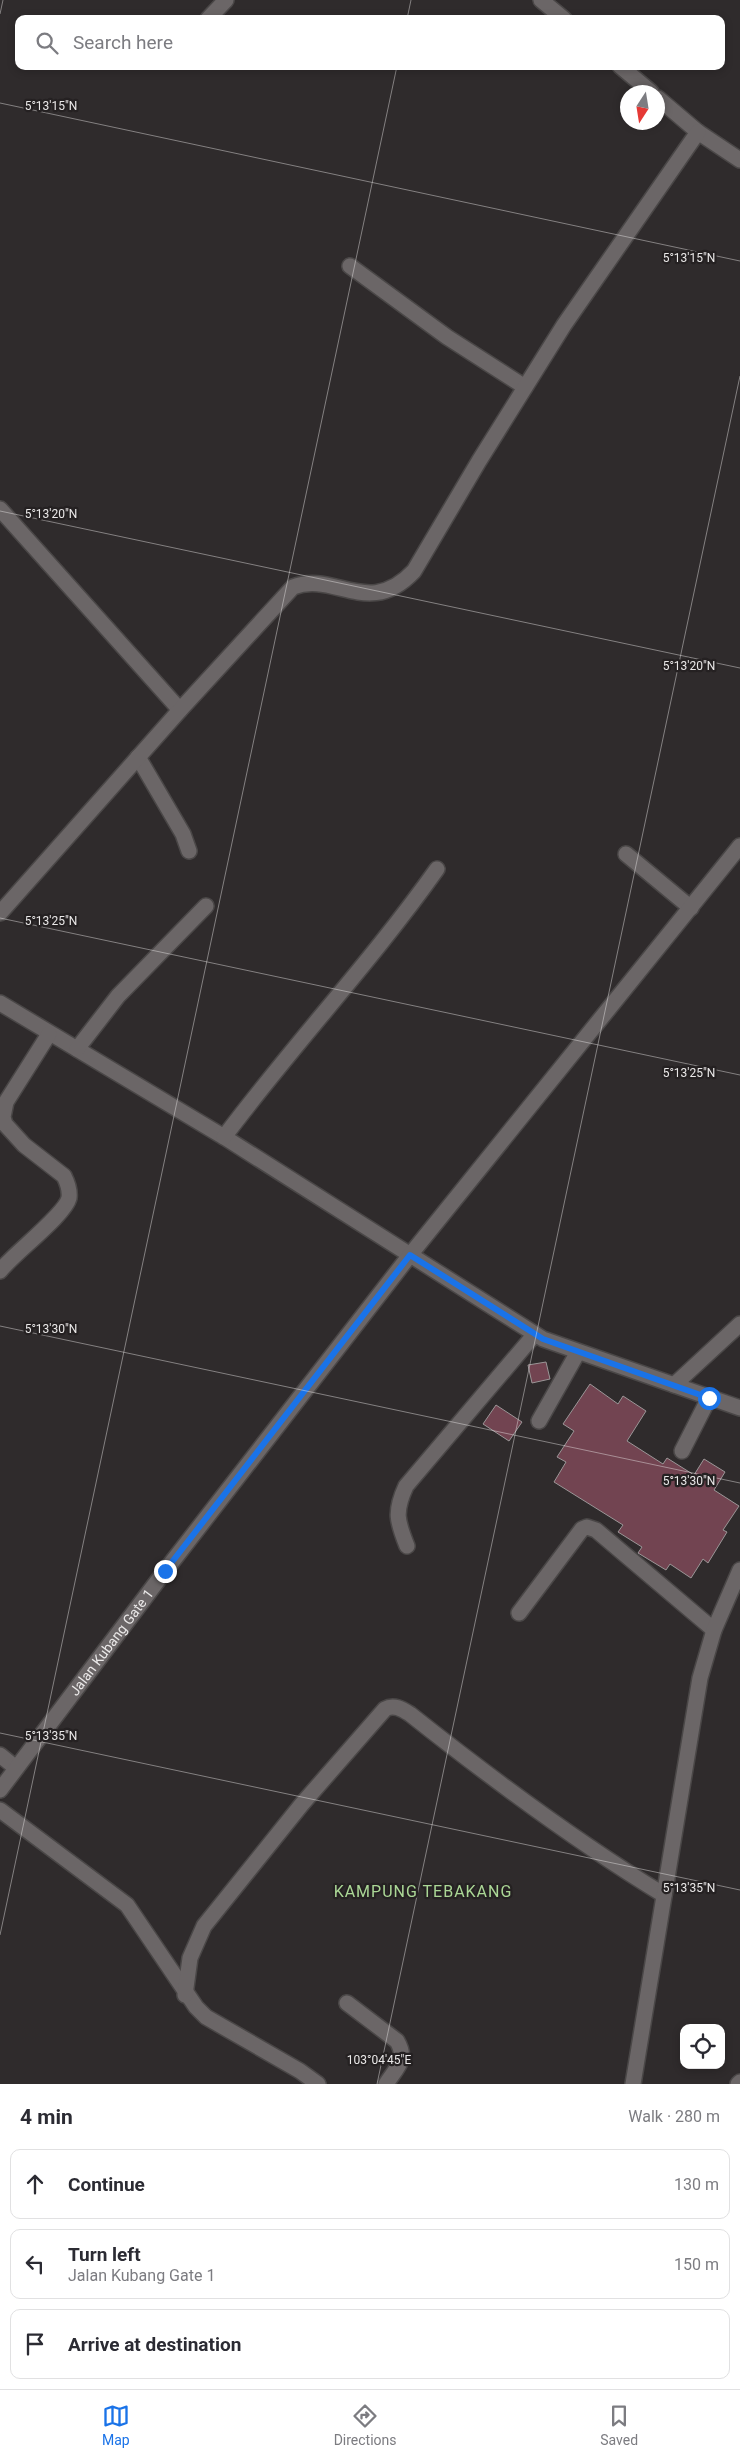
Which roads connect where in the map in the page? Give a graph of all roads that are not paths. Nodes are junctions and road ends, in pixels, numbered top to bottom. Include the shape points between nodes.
1 (226, 0) edge
2 (541, 0) edge
3 (212, 15) edge
4 (559, 15) edge
5 (625, 70) edge
6 (643, 85) edge
7 (665, 104) edge
8 (698, 132) junction
9 (740, 160) edge
10 (350, 266) dead end
11 (525, 387) junction
12 (0, 509) edge
13 (180, 710) junction
14 (138, 757) junction
15 (740, 846) edge
16 (189, 851) dead end
17 (626, 854) dead end
18 (437, 869) dead end
19 (206, 906) dead end
20 (691, 908) junction
21 (0, 912) edge
22 (0, 1004) edge
23 (49, 1034) junction
24 (77, 1050) junction
25 (224, 1136) junction
26 (410, 1255) junction
27 (0, 1271) edge
28 (740, 1324) edge
29 (534, 1334) junction
30 (578, 1352) junction
31 (674, 1385) junction
32 (709, 1398) junction
33 (740, 1408) edge
34 (539, 1421) dead end
35 (682, 1452) dead end
36 (407, 1546) dead end
37 (740, 1570) edge
38 (519, 1613) dead end
39 (714, 1630) junction
40 (0, 1755) edge
41 (16, 1768) junction
42 (0, 1790) edge
43 (0, 1810) edge
44 (664, 1895) junction
45 (185, 1995) junction
46 (347, 2003) dead end
47 (318, 2084) edge
48 (386, 2084) edge
49 (633, 2084) edge

1 - 3 street
2 - 4 street
5 - 6 street
7 - 8 street
8 - 9 street
8 - 11 street via 564,325
10 - 11 street via 447,337
11 - 13 street via 414,571 402,584 372,592 312,584 294,587
12 - 13 street
13 - 14 street
14 - 16 street
14 - 21 street
15 - 20 street, Jalan Kubang Gate 1
17 - 20 street
18 - 25 street via 394,929
19 - 24 street via 118,996
20 - 26 street, Jalan Kubang Gate 1
22 - 23 street
23 - 24 street
23 - 27 street via 6,1102 3,1117 5,1124 24,1145 64,1176 68,1198 58,1214
24 - 25 street
25 - 26 street
26 - 29 street
26 - 41 street, Jalan Kubang Gate 1
28 - 31 street
29 - 30 street
29 - 36 street via 406,1486 397,1514
30 - 31 street
30 - 34 street
31 - 32 street
32 - 33 street
32 - 35 street
37 - 39 street
38 - 39 street via 582,1529 587,1527 596,1530
39 - 44 street via 700,1678
40 - 41 street
41 - 42 street, Jalan Kubang Gate 1
43 - 45 street via 127,1905
44 - 45 street via 532,1807 410,1714 390,1706 302,1804 204,1926 190,1958
44 - 49 street
45 - 47 street via 206,2017
46 - 48 street via 397,2041 402,2050 402,2059

